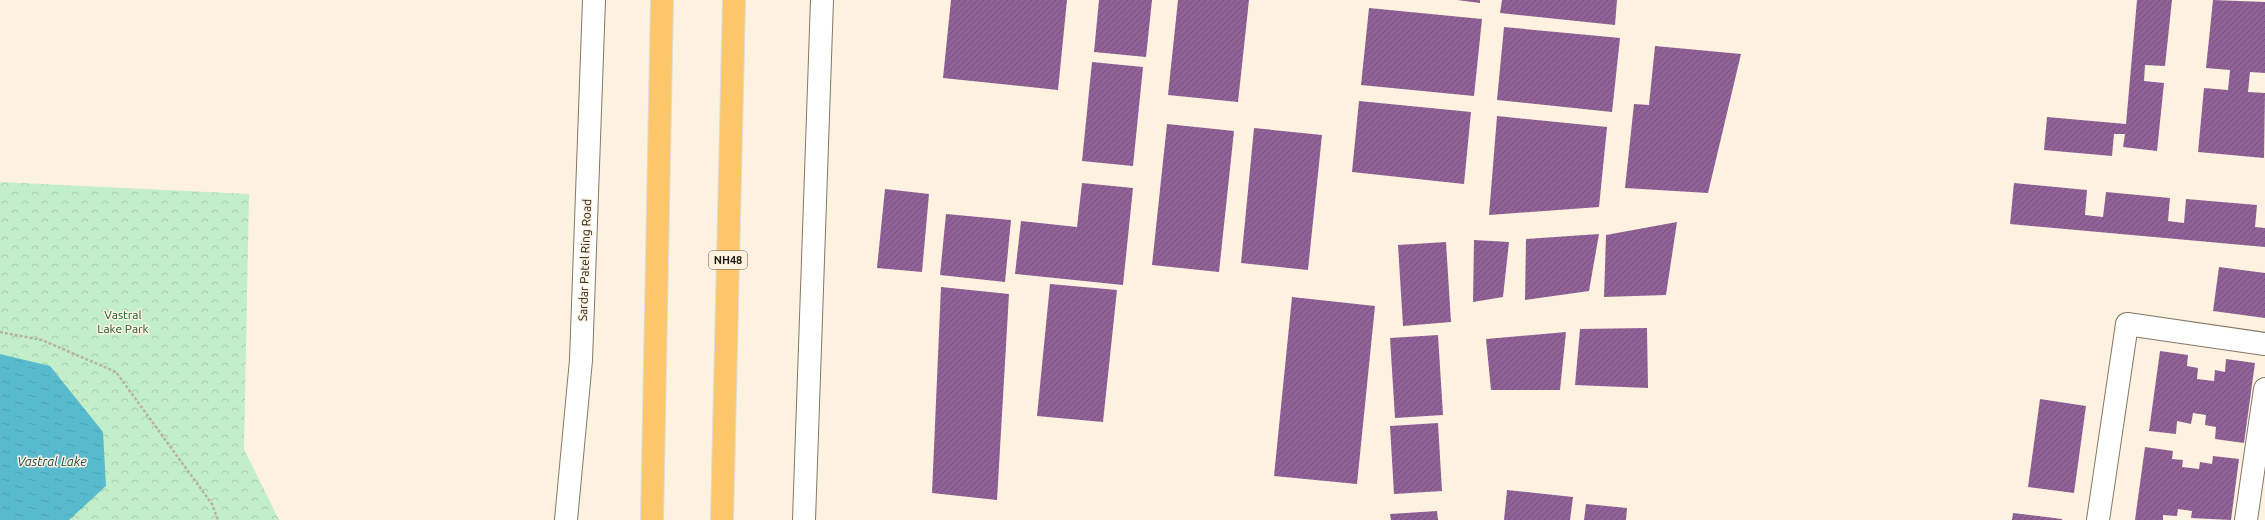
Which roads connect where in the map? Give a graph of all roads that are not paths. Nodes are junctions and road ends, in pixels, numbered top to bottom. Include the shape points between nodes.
1 (594, 0) edge
2 (662, 0) edge
3 (734, 0) edge
4 (822, 0) edge
5 (2265, 344) edge
6 (2265, 389) edge
7 (566, 520) edge
8 (652, 520) edge
9 (722, 520) edge
10 (804, 520) edge
11 (2098, 520) edge
12 (2246, 520) edge

1 - 7 street, Sardar Patel Ring Road via 581,360
2 - 8 highway
3 - 9 highway, NH48
4 - 10 street
5 - 11 street via 2127,324
6 - 12 street

